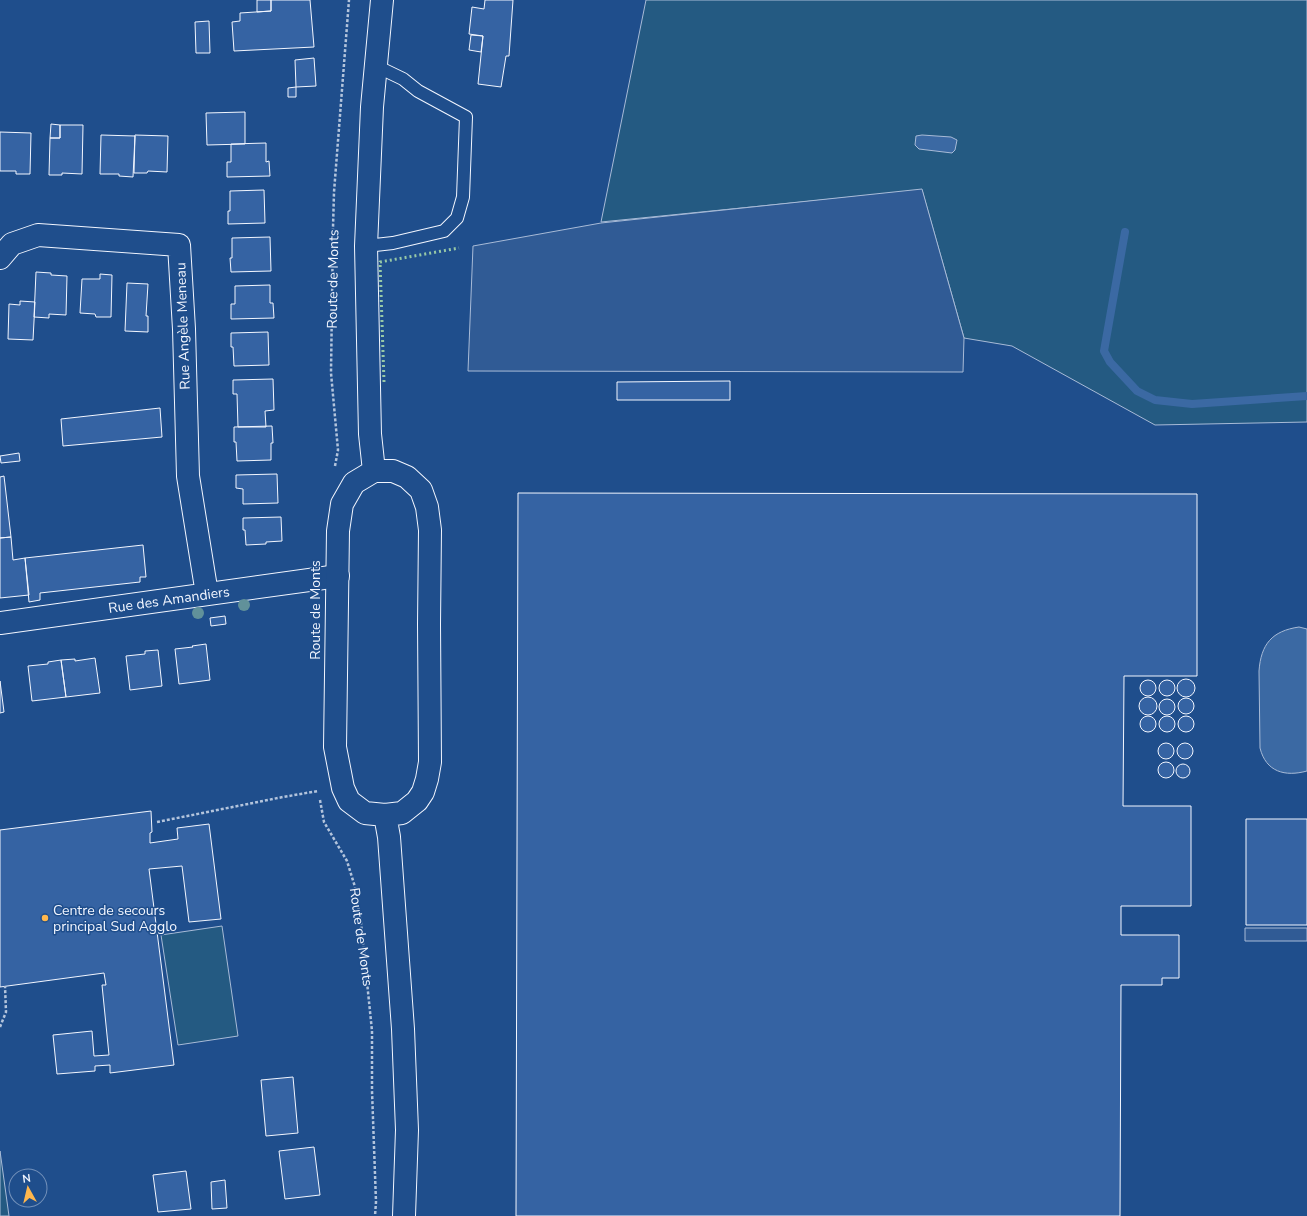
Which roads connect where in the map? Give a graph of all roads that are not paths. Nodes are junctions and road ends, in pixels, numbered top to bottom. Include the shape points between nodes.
1 (382, 0) edge
2 (376, 66) junction
3 (366, 246) junction
4 (0, 258) edge
5 (374, 471) junction
6 (338, 576) junction
7 (207, 594) junction
8 (0, 623) edge
9 (385, 815) junction
10 (404, 1216) edge

1 - 2 main road
2 - 3 main road
2 - 3 lane via 403,79 418,91 466,117 464,197 457,218 444,231
3 - 5 main road via 370,434
4 - 7 main road, Rue Angèle Meneau via 12,244 38,235 179,245 188,476
5 - 6 main road, Route de Monts via 354,483 342,504 338,531
5 - 9 main road, Route de Monts via 393,471 407,477 422,490 430,530 430,762 423,792 417,801 402,813
6 - 7 main road, Rue des Amandiers
6 - 9 main road, Route de Monts via 335,747 343,788 349,801 365,813
7 - 8 main road, Rue des Amandiers
9 - 10 main road via 389,837 403,1029 407,1130

